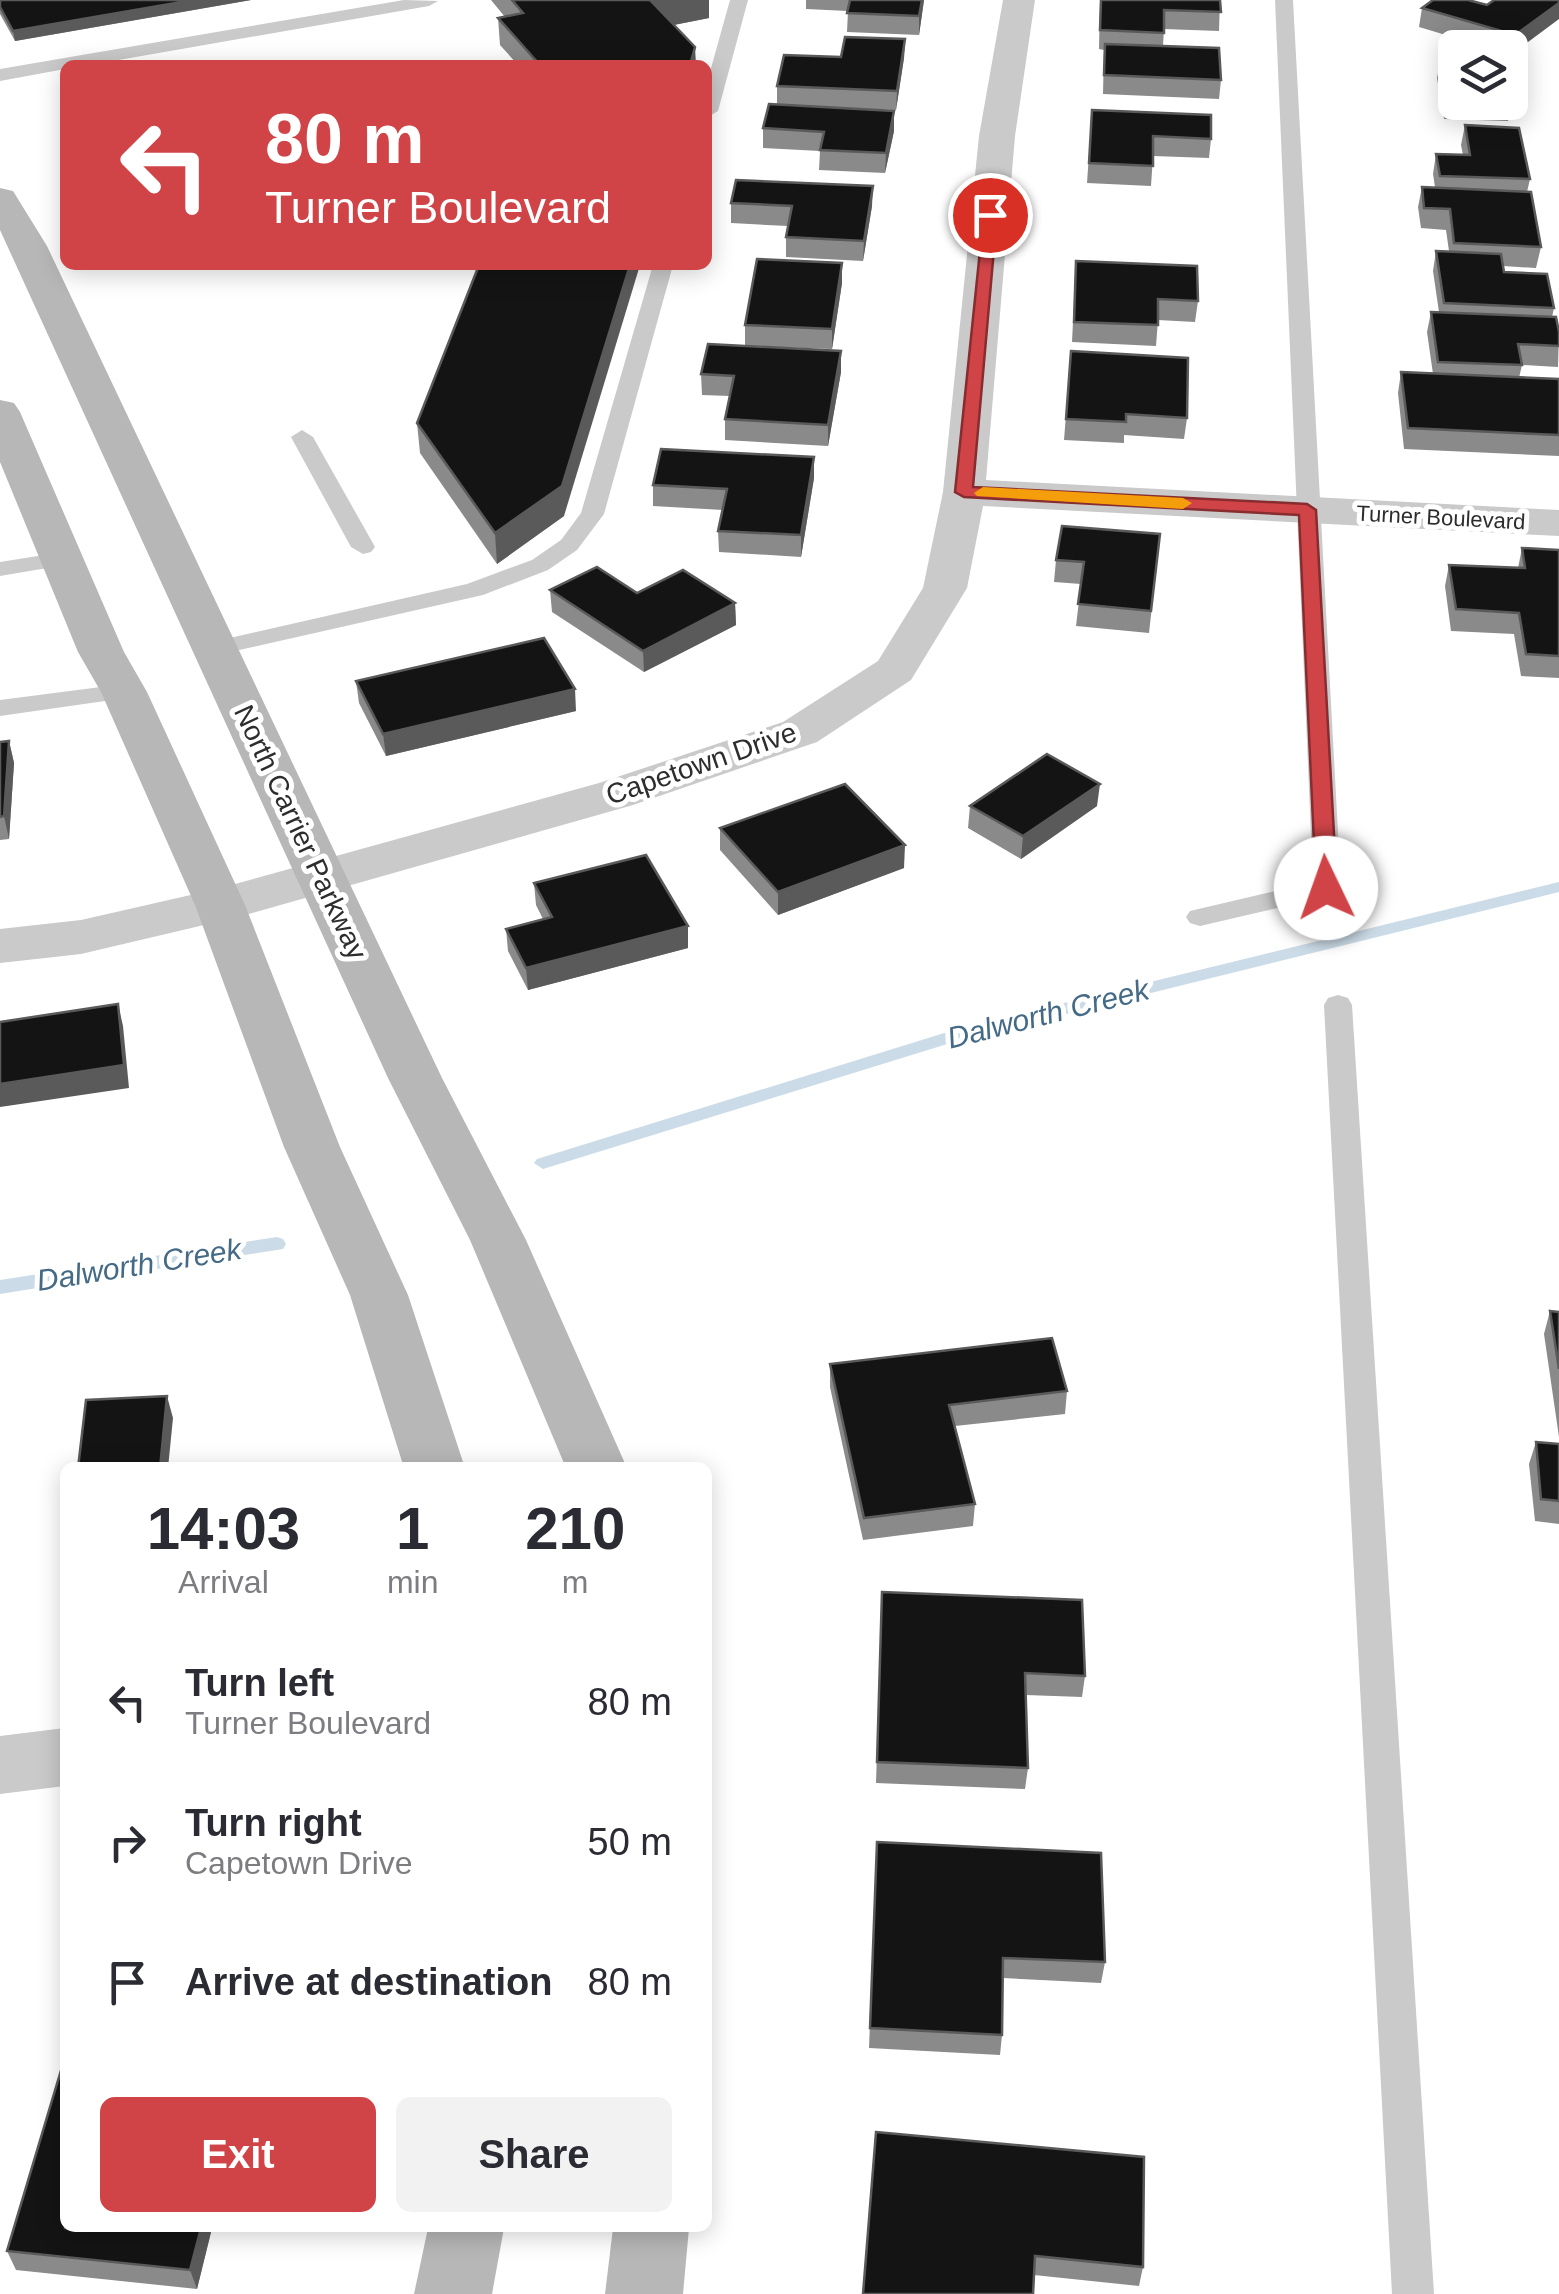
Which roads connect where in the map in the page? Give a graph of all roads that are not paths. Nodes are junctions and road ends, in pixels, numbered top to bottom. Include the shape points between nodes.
1 (739, 0) edge
2 (1019, 0) edge
3 (1284, 0) edge
4 (429, 1) edge
5 (87, 60) edge
6 (60, 65) edge
7 (0, 75) edge
8 (712, 97) edge
9 (0, 199) edge
10 (14, 247) edge
11 (662, 270) edge
12 (0, 412) edge
13 (302, 437) dead end
14 (964, 492) junction
15 (1307, 510) junction
16 (1559, 523) edge
17 (364, 546) dead end
18 (63, 560) junction
19 (0, 570) edge
20 (217, 648) junction
21 (124, 692) junction
22 (0, 708) edge
23 (322, 878) junction
24 (220, 905) junction
25 (1200, 918) dead end
26 (0, 946) edge
27 (1338, 1005) dead end
28 (432, 1462) edge
29 (593, 1462) edge
30 (60, 1757) edge
31 (0, 1765) edge
32 (465, 2232) edge
33 (651, 2232) edge
34 (453, 2294) edge
35 (644, 2294) edge
36 (1413, 2294) edge

1 - 8 lane
2 - 14 street, Capetown Drive via 997,136
3 - 15 lane
4 - 5 lane
6 - 7 lane
9 - 10 main road, North Carrier Parkway
10 - 20 main road, North Carrier Parkway
11 - 20 lane via 592,514 569,544 540,565 474,590
12 - 18 main road
13 - 17 lane
14 - 15 street, Turner Boulevard
14 - 23 street, Capetown Drive via 945,588 895,670 800,732 616,794
15 - 16 street, Turner Boulevard
15 - 25 lane via 1326,888
18 - 19 lane
18 - 21 main road
20 - 23 main road, North Carrier Parkway
21 - 22 lane
21 - 24 main road
23 - 24 street, Capetown Drive
23 - 29 main road, North Carrier Parkway via 498,1240
24 - 26 street, Capetown Drive via 81,938
24 - 28 main road via 312,1148 379,1295
27 - 36 lane
30 - 31 street
32 - 34 main road
33 - 35 main road

